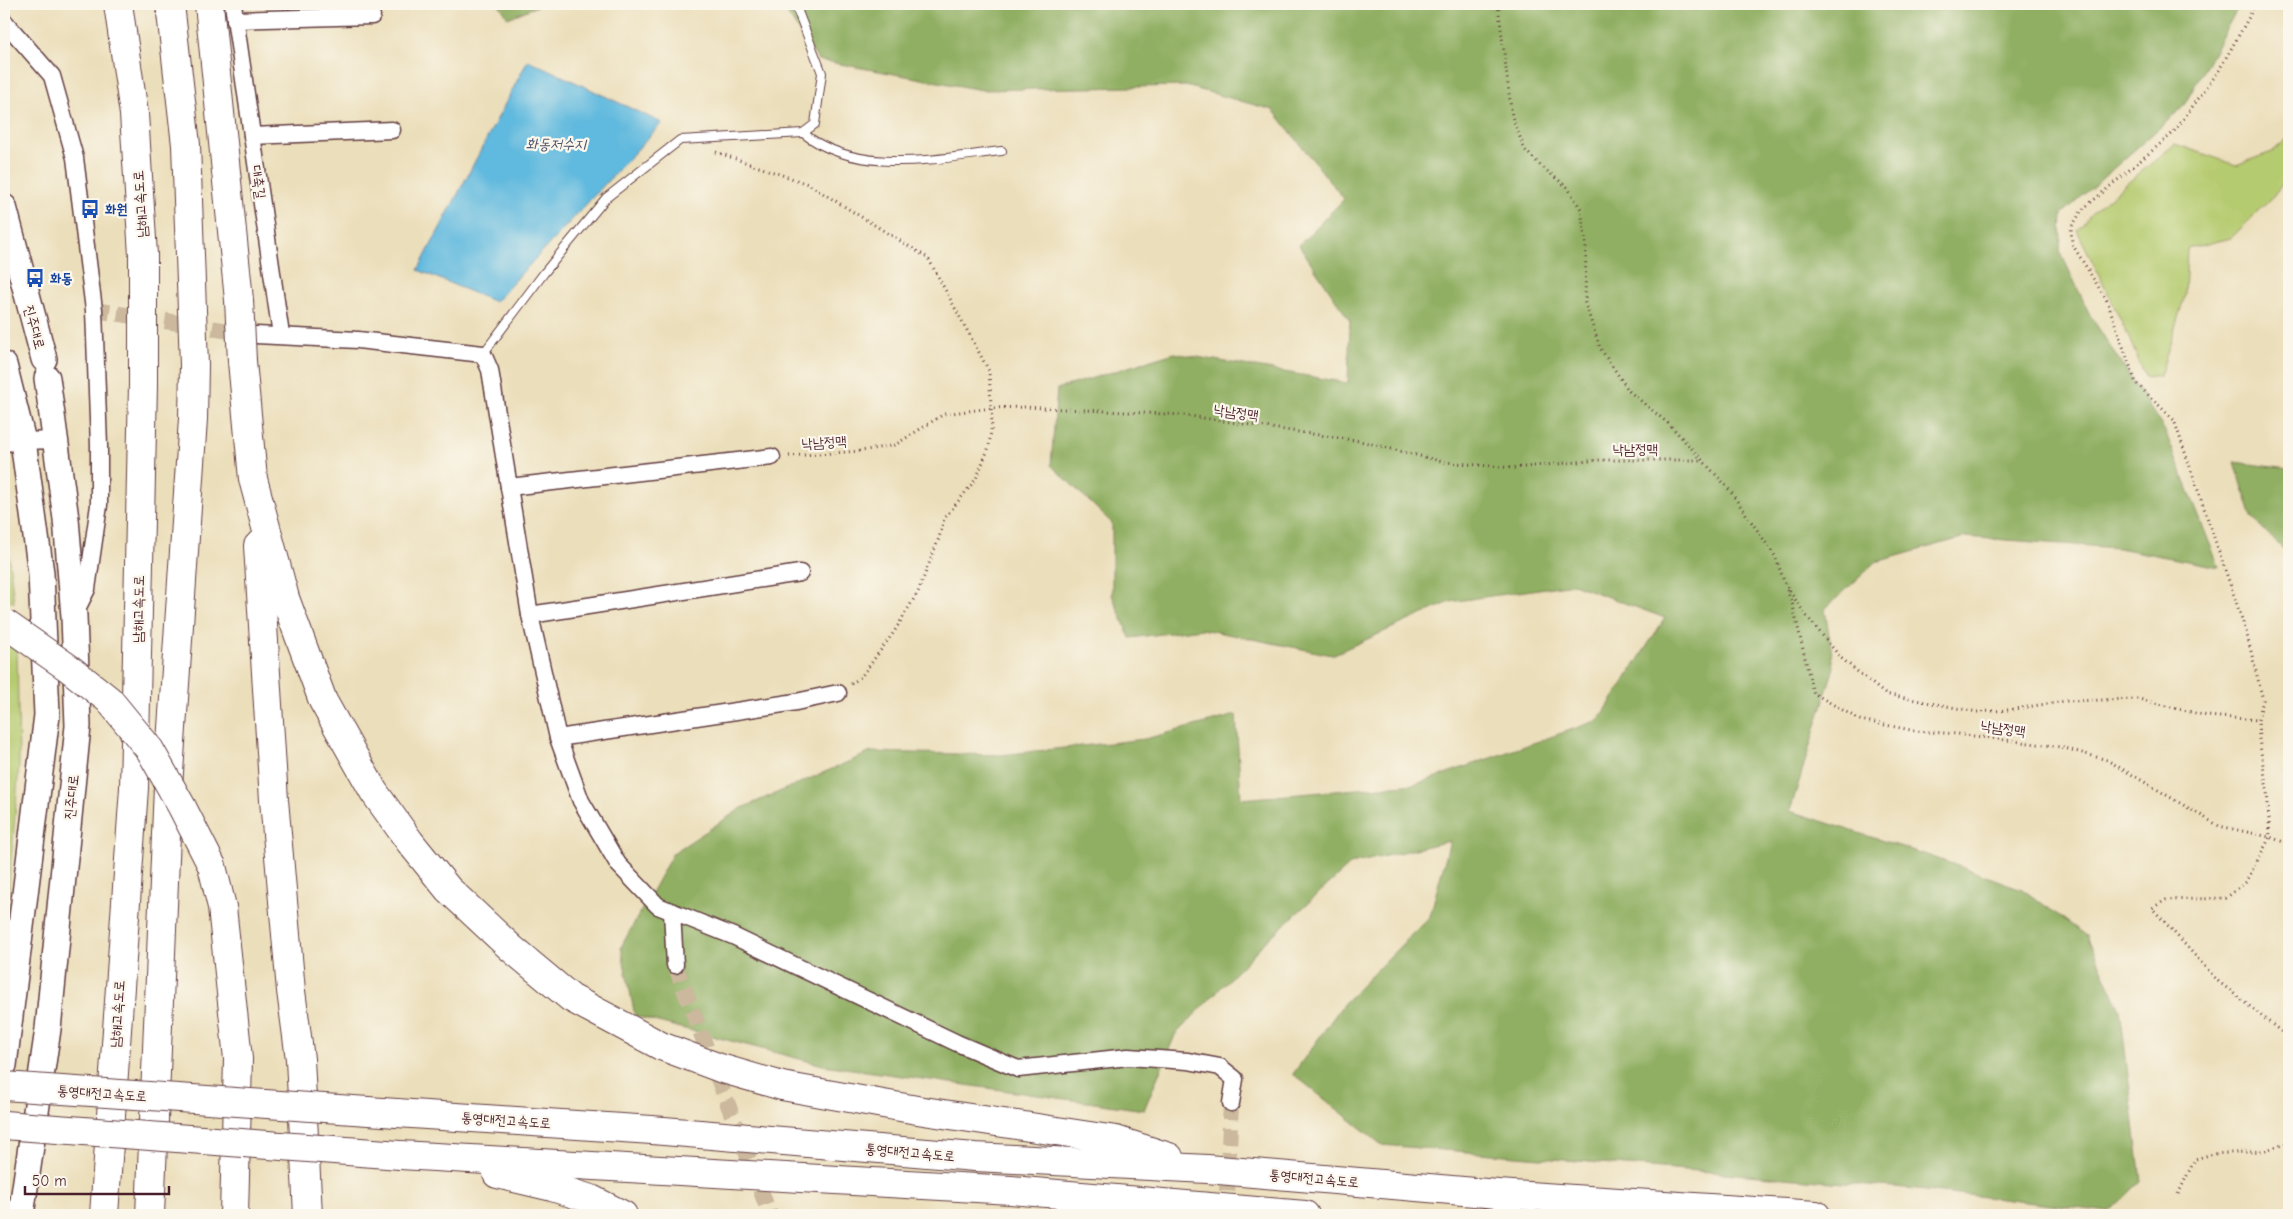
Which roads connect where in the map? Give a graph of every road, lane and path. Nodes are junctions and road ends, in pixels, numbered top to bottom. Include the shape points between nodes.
1 (118, 4) edge
2 (170, 4) edge
3 (210, 4) edge
4 (796, 4) edge
5 (1498, 4) edge
6 (2255, 4) edge
7 (234, 12) edge
8 (372, 16) dead end
9 (4, 21) edge
10 (392, 130) dead end
11 (803, 133) junction
12 (252, 136) junction
13 (680, 140) junction
14 (1002, 151) dead end
15 (4, 208) edge
16 (256, 335) tunnel mouth
17 (281, 335) junction
18 (483, 354) junction
19 (4, 366) edge
20 (992, 408) junction
21 (55, 440) junction
22 (13, 442) edge
23 (772, 457) joint
24 (1703, 460) junction
25 (253, 479) junction
26 (508, 487) junction
27 (800, 573) dead end
28 (1785, 584) junction
29 (530, 615) junction
30 (74, 616) junction
31 (4, 623) edge
32 (838, 693) joint
33 (2258, 720) junction
34 (558, 738) junction
35 (2270, 837) junction
36 (2289, 844) edge
37 (672, 912) junction
38 (675, 965) tunnel mouth
39 (2289, 1038) edge
40 (4, 1065) edge
41 (4, 1086) edge
42 (1231, 1103) tunnel mouth
43 (4, 1125) edge
44 (2289, 1143) edge
45 (400, 1155) junction
46 (1207, 1168) junction
47 (2178, 1194) dead end
48 (21, 1215) edge
49 (104, 1215) edge
50 (150, 1215) edge
51 (234, 1215) edge
52 (308, 1215) edge
53 (623, 1215) edge
54 (1305, 1215) edge
55 (1816, 1215) edge

1 - 49 highway, 남해고속도로 via 134,114 143,255 143,385 134,788
2 - 50 highway via 186,145 194,365 168,787
3 - 25 highway, bridge
4 - 11 lane via 822,73 815,124
5 - 24 path via 1512,117 1525,150 1567,187 1581,209 1586,245 1585,303 1600,348 1629,391 1670,425
6 - 33 path via 2218,72 2173,133 2082,210 2071,228 2072,244 2108,301 2136,383 2174,420 2246,632 2262,700
7 - 8 street
7 - 12 street, 대축길
9 - 30 street via 52,76 75,158 94,310 99,505 87,589
10 - 12 street
11 - 13 lane
11 - 14 lane via 816,144 864,158 937,160
12 - 17 street, 대축길
13 - 18 lane via 606,198
13 - 20 path via 808,184 928,258 989,371
15 - 21 main road, 진주대로 via 45,368
16 - 17 street
17 - 18 street
18 - 26 street via 490,370
19 - 22 main road
20 - 23 path, 낙남정맥 via 944,414 895,445 861,451
20 - 24 path, 낙남정맥 via 1184,415 1360,441 1444,462 1514,468 1600,460
20 - 32 path via 989,448 976,479 944,519 918,592 861,677
21 - 22 street
21 - 30 main road, 진주대로
22 - 40 main road via 41,573 47,715
23 - 26 street
24 - 28 path via 1728,488 1775,556
25 - 46 highway via 285,598 317,685 374,792 448,889 571,998 661,1046 782,1086 1116,1140
25 - 52 highway via 274,800 300,1059
26 - 29 street
27 - 29 street
28 - 33 path via 1841,658 1885,694 1978,712 2065,701 2139,699 2207,716
28 - 35 path, 낙남정맥 via 1813,693 1860,720 1916,731 2061,748 2108,760 2219,826
29 - 34 street
30 - 48 main road, 진주대로 via 78,726 48,1029
31 - 51 highway, bridge via 109,700 150,750 212,866 222,907 238,1059
32 - 34 street
33 - 35 path
34 - 37 street via 581,801 618,864 658,906
35 - 36 path, 낙남정맥
35 - 39 path via 2246,882 2226,898 2166,900 2152,908 2218,981
37 - 38 street
37 - 42 street via 733,936 1018,1069 1128,1057 1188,1061 1220,1067 1235,1079
41 - 46 highway, 통영대전고속도로, bridge via 662,1130 975,1157
43 - 45 highway, bridge
44 - 47 path via 2262,1151 2213,1154 2195,1159
45 - 53 highway via 552,1187 592,1199
45 - 54 highway via 1011,1190
46 - 55 highway, 통영대전고속도로 via 1498,1194

